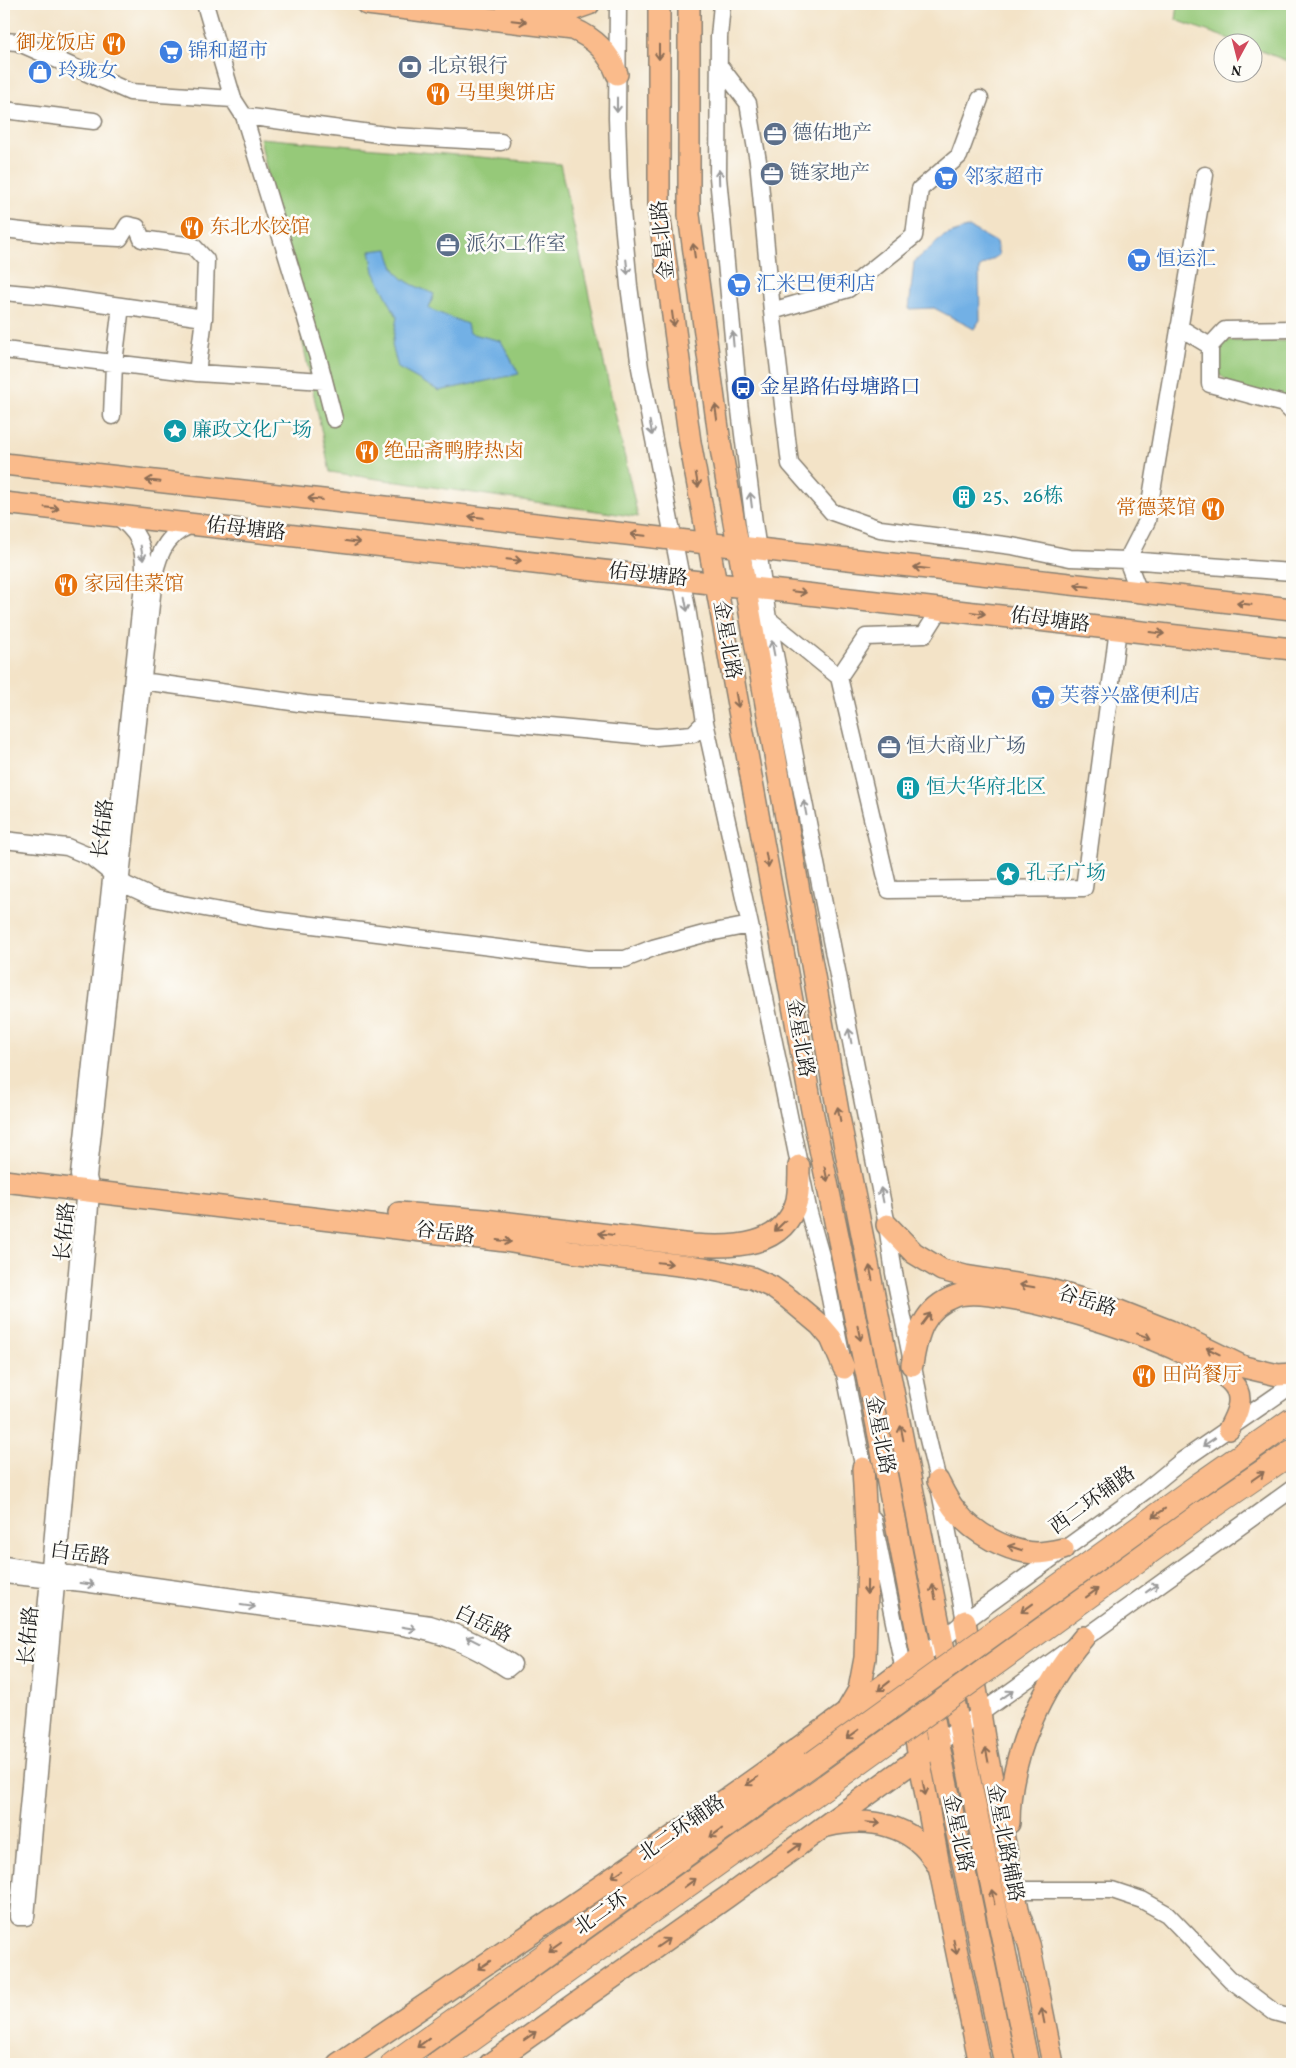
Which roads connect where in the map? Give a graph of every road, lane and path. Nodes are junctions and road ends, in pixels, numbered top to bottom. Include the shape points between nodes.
1 (205, 4) edge
2 (367, 4) edge
3 (506, 4) edge
4 (589, 4) edge
5 (618, 4) edge
6 (659, 4) edge
7 (690, 4) edge
8 (722, 4) edge
9 (4, 41) edge
10 (719, 65) junction
11 (617, 74) junction
12 (233, 99) junction
13 (980, 99) dead end
14 (4, 110) edge
15 (244, 116) junction
16 (94, 121) dead end
17 (501, 142) dead end
18 (1205, 175) dead end
19 (4, 228) edge
20 (4, 292) edge
21 (122, 306) junction
22 (772, 311) junction
23 (204, 318) junction
24 (1180, 327) junction
25 (1292, 329) edge
26 (1210, 346) junction
27 (4, 350) edge
28 (114, 363) junction
29 (197, 373) junction
30 (324, 381) junction
31 (1292, 412) edge
32 (112, 416) dead end
33 (334, 418) dead end
34 (4, 464) edge
35 (4, 503) edge
36 (114, 515) junction
37 (196, 524) junction
38 (673, 539) junction
39 (708, 543) junction
40 (748, 548) junction
41 (1127, 560) junction
42 (1292, 572) edge
43 (681, 579) junction
44 (716, 583) junction
45 (754, 587) junction
46 (1139, 592) junction
47 (941, 608) junction
48 (1292, 610) edge
49 (768, 619) junction
50 (1118, 629) junction
51 (1292, 649) edge
52 (839, 677) junction
53 (142, 681) junction
54 (705, 722) junction
55 (4, 840) edge
56 (115, 877) junction
57 (750, 925) junction
58 (4, 1166) edge
59 (799, 1166) junction
60 (4, 1181) edge
61 (86, 1183) junction
62 (888, 1225) junction
63 (912, 1365) junction
64 (844, 1368) junction
65 (1292, 1374) edge
66 (1292, 1385) edge
67 (1292, 1420) edge
68 (1229, 1429) junction
69 (1292, 1452) edge
70 (863, 1468) junction
71 (938, 1481) junction
72 (1292, 1489) edge
73 (1063, 1549) junction
74 (4, 1565) edge
75 (4, 1575) edge
76 (52, 1576) junction
77 (965, 1621) junction
78 (1084, 1637) junction
79 (943, 1640) junction
80 (922, 1656) junction
81 (904, 1671) junction
82 (980, 1714) junction
83 (844, 1716) junction
84 (960, 1728) junction
85 (939, 1743) junction
86 (918, 1758) junction
87 (824, 1827) junction
88 (939, 1866) junction
89 (1013, 1883) junction
90 (977, 1929) junction
91 (1292, 2017) edge
92 (338, 2064) edge
93 (393, 2064) edge
94 (437, 2064) edge
95 (490, 2064) edge
96 (980, 2064) edge
97 (1005, 2064) edge
98 (1028, 2064) edge
99 (1053, 2064) edge

1 - 12 street
2 -> 11 main road via 573,28 606,52
3 - 4 main road via 572,10
5 - 11 street
6 -> 39 main road, 金星北路 via 659,212 690,442
40 -> 7 main road, 金星北路 via 720,443 689,215
8 - 10 street
9 - 12 street via 17,42 130,92
10 - 22 street via 748,103 758,161
40 -> 10 street via 739,402 718,177
11 -> 38 street via 620,187 634,325
12 - 15 street
13 - 22 street via 958,156 920,189 914,236 848,289
14 - 16 street
15 - 17 street via 393,136
15 - 30 street
18 - 24 street
19 - 23 street via 120,238 128,225 137,228 142,239 193,246 206,260
20 - 21 street
21 - 23 street
21 - 28 street
22 - 41 street via 790,464 832,512 880,529 1012,546 1070,558
23 - 29 street
24 - 26 street
24 - 41 street via 1147,521
25 - 26 street via 1225,330
26 - 31 street via 1210,384 1284,404
27 - 28 street
28 - 29 street
28 - 32 street
29 - 30 street
30 - 33 street
38 -> 34 main road, 佑母塘路
35 -> 36 main road, 佑母塘路
36 - 37 main road, 佑母塘路
36 -> 56 street, 长佑路 via 137,536 144,568
37 -> 43 main road, 佑母塘路
37 - 53 street, 长佑路 via 175,534 158,558
38 - 39 main road, 佑母塘路
38 - 43 street
39 - 40 main road, 佑母塘路
39 - 44 main road, 金星北路
40 - 45 main road, 金星北路
46 -> 40 main road, 佑母塘路
41 - 42 street
41 - 46 street
43 - 44 main road, 佑母塘路
43 -> 54 street
44 - 45 main road, 佑母塘路
44 -> 80 main road, 金星北路 via 812,1110
45 -> 47 main road, 佑母塘路
45 - 49 street
79 -> 45 main road, 金星北路 via 838,1112
48 -> 46 main road, 佑母塘路
47 -> 50 main road, 佑母塘路
47 - 52 street via 924,636 866,637
49 - 52 street
62 -> 49 street
50 -> 51 main road, 佑母塘路
50 - 52 street via 1084,888 889,890
53 - 54 street via 306,704 656,736 693,734
53 - 56 street, 长佑路
54 - 57 street
55 - 56 street via 68,847 91,857
56 - 57 street via 154,898 264,919 588,959 625,959 704,934
56 - 61 street, 长佑路
57 - 59 street
58 - 61 main road
59 -> 61 main road via 797,1201 783,1225 756,1242 719,1247 484,1220
59 - 64 street
60 - 61 main road, 谷岳路
61 -> 64 main road, 谷岳路 via 737,1273 772,1287 808,1313 831,1338
61 - 76 street, 长佑路
62 - 63 street
65 -> 62 main road, 谷岳路 via 1244,1367 1170,1330 1109,1307 1046,1289 942,1270 914,1253
63 -> 68 main road, 谷岳路 via 916,1340 928,1315 957,1296 974,1294 1043,1304 1104,1322 1208,1365 1230,1380 1237,1390 1237,1414
63 - 71 street
64 - 70 street
66 - 68 street, 西二环辅路
67 -> 93 highway, 北二环, bridge
68 -> 73 street, 西二环辅路
94 -> 69 highway, 北二环, bridge
70 - 81 street
70 -> 83 main road via 868,1561 865,1658 860,1690
73 -> 71 main road via 1025,1552 976,1530 956,1512
71 - 77 street
78 -> 72 street
73 - 77 street, 西二环辅路
74 - 76 street, 白岳路
75 - 76 street, 白岳路
76 - 76 street, 长佑路 via 18,1917 26,1917
76 -> 76 street, 白岳路 via 428,1632 469,1646 507,1669 513,1664 472,1639 430,1624
77 - 79 street, 西二环辅路
77 - 82 main road, 金星北路辅路
82 -> 78 street
78 - 89 main road via 1052,1681 1017,1762 1010,1802
79 - 80 street, 西二环辅路
79 - 84 main road, 金星北路
80 - 81 main road, 北二环辅路
80 - 85 main road, 金星北路
81 -> 83 main road, 北二环辅路
81 - 86 main road
82 - 84 street
89 -> 82 main road, 金星北路辅路
83 -> 92 main road, 北二环辅路 via 674,1836
84 - 85 street
98 -> 84 main road, 金星北路
85 - 86 main road
85 - 90 main road, 金星北路
86 - 87 main road
86 -> 88 main road
87 -> 88 main road via 859,1822 890,1825 917,1839
95 -> 87 main road
88 - 90 main road
88 -> 96 main road
89 - 91 street via 1112,1890 1142,1900 1167,1914 1230,1978 1274,2012
99 -> 89 main road, 金星北路辅路
90 - 97 main road, 金星北路

